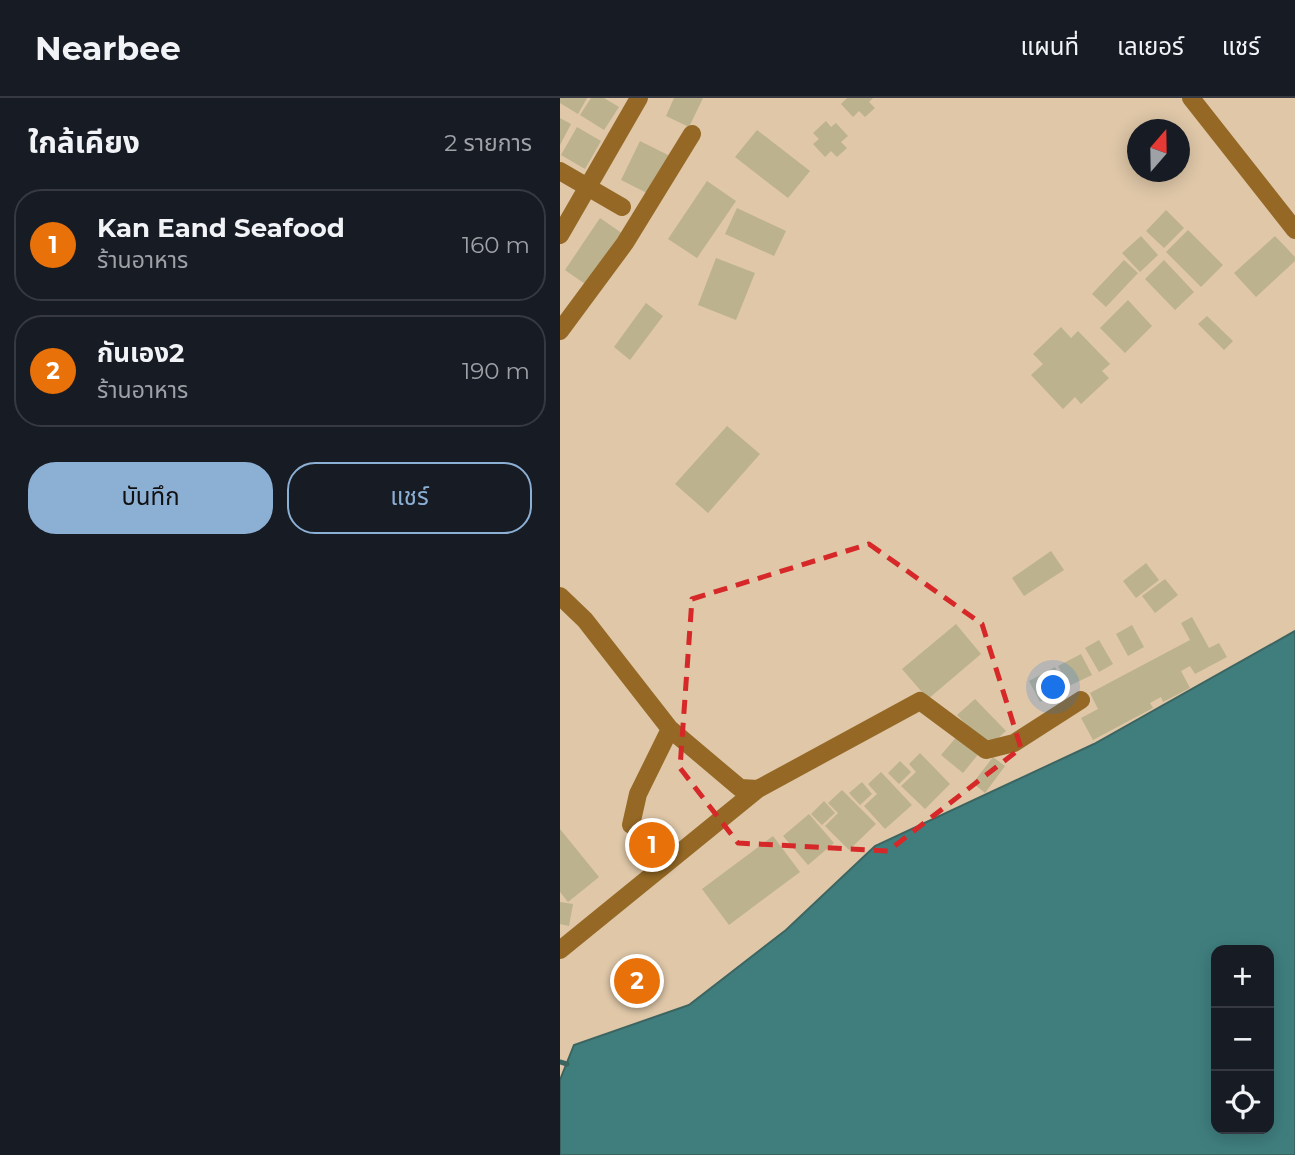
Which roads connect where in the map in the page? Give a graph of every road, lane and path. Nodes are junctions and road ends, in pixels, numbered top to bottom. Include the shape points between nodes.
1 (639, 98) edge
2 (1191, 98) edge
3 (692, 134) dead end
4 (560, 171) edge
5 (588, 187) junction
6 (622, 206) dead end
7 (1295, 229) edge
8 (560, 235) edge
9 (560, 331) edge
10 (560, 596) edge
11 (1081, 700) dead end
12 (670, 729) junction
13 (758, 789) junction
14 (631, 825) dead end
15 (560, 950) edge

1 - 5 street
2 - 7 street
3 - 9 street via 625,243
4 - 5 street
5 - 6 street
5 - 8 street
10 - 12 street via 585,620
11 - 13 street via 1014,743 986,750 920,701
12 - 13 street via 740,788
12 - 14 street via 638,794
13 - 15 street

